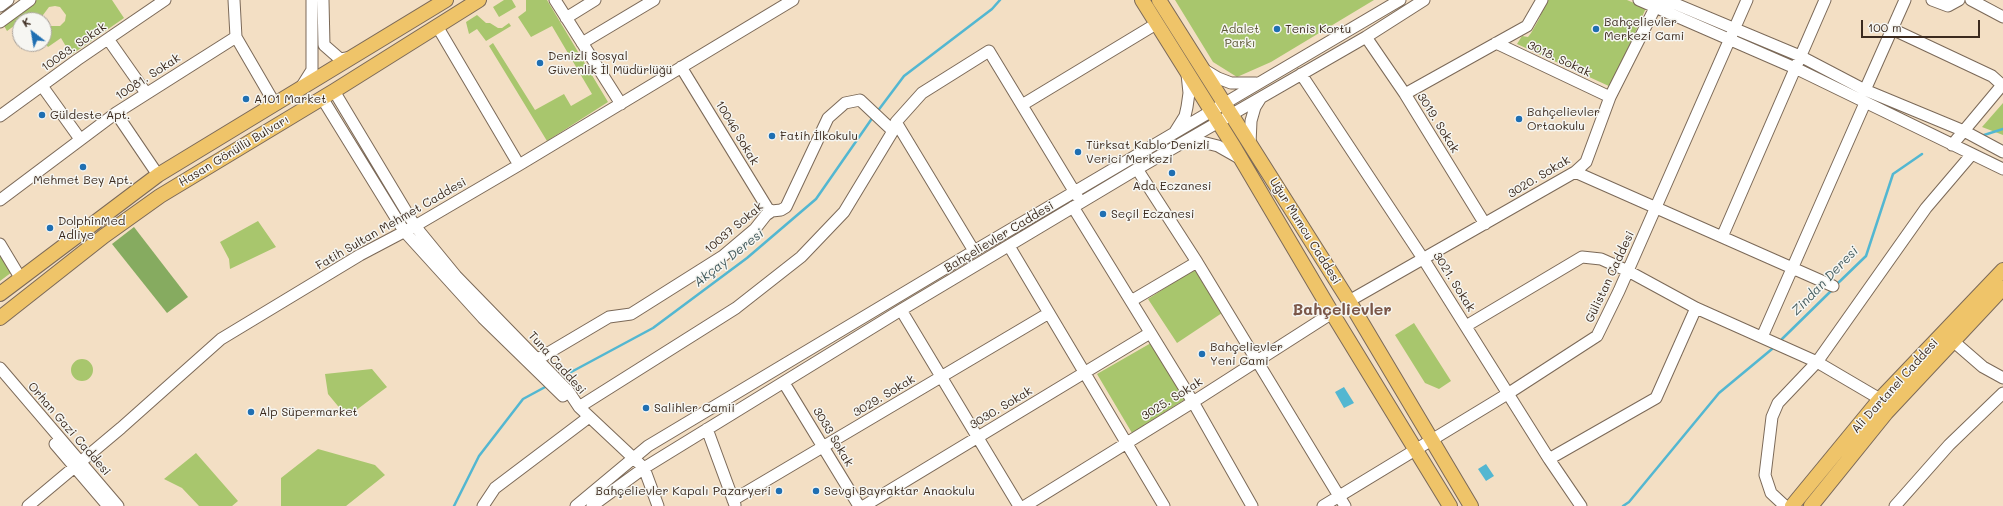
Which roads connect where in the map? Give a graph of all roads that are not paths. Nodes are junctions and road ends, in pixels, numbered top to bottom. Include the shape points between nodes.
1 (30, 0) edge
2 (165, 0) edge
3 (234, 0) edge
4 (312, 0) edge
5 (323, 0) edge
6 (446, 0) edge
7 (479, 0) edge
8 (555, 0) edge
9 (595, 0) edge
10 (654, 0) edge
11 (793, 0) edge
12 (1142, 0) edge
13 (1159, 0) edge
14 (1400, 0) edge
15 (1424, 0) edge
16 (1542, 0) edge
17 (1639, 0) edge
18 (1666, 0) edge
19 (1747, 0) edge
20 (1825, 0) edge
21 (1905, 0) edge
22 (1932, 0) edge
23 (1959, 0) edge
24 (1971, 0) edge
25 (1658, 3) edge
26 (2003, 17) edge
27 (566, 18) junction
28 (0, 22) edge
29 (1156, 24) junction
30 (436, 26) junction
31 (1736, 28) junction
32 (1892, 29) junction
33 (236, 37) junction
34 (1366, 37) junction
35 (108, 39) junction
36 (1730, 39) junction
37 (582, 43) junction
38 (1496, 43) junction
39 (1800, 56) junction
40 (354, 57) junction
41 (1199, 66) junction
42 (681, 67) junction
43 (1795, 68) junction
44 (1187, 74) junction
45 (1301, 74) junction
46 (1259, 83) junction
47 (2002, 85) edge
48 (42, 86) junction
49 (298, 90) junction
50 (1866, 90) junction
51 (146, 93) junction
52 (1405, 94) junction
53 (328, 95) junction
54 (1610, 97) junction
55 (1260, 98) junction
56 (1865, 103) junction
57 (275, 104) junction
58 (621, 104) junction
59 (1022, 105) junction
60 (1227, 110) junction
61 (1, 113) edge
62 (116, 113) junction
63 (1214, 118) junction
64 (894, 127) junction
65 (1964, 131) junction
66 (1174, 133) junction
67 (80, 139) junction
68 (1190, 139) junction
69 (1250, 144) junction
70 (1952, 145) junction
71 (2003, 152) edge
72 (1972, 154) junction
73 (1241, 159) junction
74 (519, 165) junction
75 (1137, 169) junction
76 (2003, 169) edge
77 (1575, 172) junction
78 (158, 175) junction
79 (1074, 192) junction
80 (0, 200) edge
81 (1077, 205) junction
82 (1656, 207) junction
83 (772, 211) junction
84 (1485, 224) junction
85 (415, 226) junction
86 (404, 231) junction
87 (1722, 237) junction
88 (1009, 246) junction
89 (1, 247) edge
90 (974, 251) junction
91 (1424, 260) junction
92 (1197, 262) junction
93 (1792, 268) junction
94 (2003, 270) edge
95 (1628, 271) junction
96 (20, 279) junction
97 (1833, 286) dead end
98 (2003, 288) edge
99 (0, 294) edge
100 (1131, 301) junction
101 (1349, 301) junction
102 (1696, 308) junction
103 (901, 310) junction
104 (1332, 312) junction
105 (1049, 313) junction
106 (0, 318) edge
107 (1466, 326) junction
108 (1150, 332) junction
109 (1762, 337) junction
110 (1953, 341) junction
111 (1257, 360) junction
112 (1817, 362) junction
113 (538, 363) junction
114 (0, 368) edge
115 (1085, 373) junction
116 (942, 377) junction
117 (2003, 378) edge
118 (0, 380) edge
119 (784, 383) junction
120 (1509, 393) junction
121 (2003, 393) edge
122 (1880, 399) junction
123 (1193, 402) junction
124 (579, 407) junction
125 (589, 417) junction
126 (707, 429) junction
127 (978, 436) junction
128 (1432, 440) junction
129 (1126, 443) junction
130 (824, 447) junction
131 (1417, 450) junction
132 (634, 458) junction
133 (1549, 459) junction
134 (76, 464) junction
135 (644, 468) junction
136 (1342, 501) edge
137 (734, 503) edge
138 (28, 506) edge
139 (108, 506) edge
140 (118, 506) edge
141 (483, 506) edge
142 (576, 506) edge
143 (592, 506) edge
144 (658, 506) edge
145 (860, 506) edge
146 (864, 506) edge
147 (1019, 506) edge
148 (1026, 506) edge
149 (1164, 506) edge
150 (1252, 506) edge
151 (1323, 506) edge
152 (1450, 506) edge
153 (1471, 506) edge
154 (1581, 506) edge
155 (1785, 506) edge
156 (1792, 506) edge
157 (1811, 506) edge
158 (1895, 506) edge

1 - 28 street
2 - 35 street, 10083. Sokak
3 - 33 street
4 - 49 street via 312,70
5 - 40 street via 324,45 340,59
6 - 40 main road, Hasan Gönüllü Bulvarı
7 - 30 main road, Hasan Gönüllü Bulvarı
8 - 27 street
9 - 27 street
10 - 37 street
11 - 42 street, Fatih Sultan Mehmet Caddesi
12 - 29 main road, Uğur Mumcu Caddesi
13 - 41 main road, Uğur Mumcu Caddesi
14 - 46 street, Bahçelievler Caddesi
15 - 34 street, Bahçelievler Caddesi
16 - 38 street, 3018. Sokak via 1527,26
17 - 25 street
18 - 31 street
19 - 31 street, Gülistan Caddesi
20 - 39 street
21 - 32 street
22 - 23 street via 1948,6
24 - 26 street
25 - 36 street
25 - 54 street, 3020. Sokak
27 - 37 street
29 - 44 main road, Uğur Mumcu Caddesi
29 - 59 street
30 - 53 main road, Hasan Gönüllü Bulvarı
30 - 74 street
31 - 36 street, Gülistan Caddesi
31 - 39 street
32 - 47 street via 1992,76
32 - 50 street
33 - 51 street, 10081. Sokak
33 - 57 street
34 - 45 street, Bahçelievler Caddesi
34 - 52 street, 3019. Sokak
35 - 48 street, 10083. Sokak
35 - 51 street
36 - 43 street
36 - 82 street, Gülistan Caddesi
37 - 58 street
38 - 52 street, 3018. Sokak
38 - 54 street, 3018. Sokak
39 - 43 street
39 - 50 street
40 - 49 main road, Hasan Gönüllü Bulvarı
41 - 46 street via 1231,83
41 - 60 main road, Uğur Mumcu Caddesi
42 - 58 street, Fatih Sultan Mehmet Caddesi
42 - 83 street, 10046 Sokak via 768,209
43 - 56 street
43 - 87 street
44 - 63 main road, Uğur Mumcu Caddesi
44 - 66 street via 1188,107
45 - 55 street, Bahçelievler Caddesi
45 - 91 street, 3021. Sokak
46 - 60 street, Bahçelievler Caddesi
47 - 65 street
48 - 61 street, 10083. Sokak
48 - 67 street
49 - 57 main road, Hasan Gönüllü Bulvarı
50 - 65 street
51 - 62 street, 10081. Sokak
52 - 84 street, 3019. Sokak
53 - 85 street, Tuna Caddesi
53 - 86 street, Tuna Caddesi
53 - 106 main road, Hasan Gönüllü Bulvarı via 160,196 104,236
54 - 77 street, 3020. Sokak via 1586,162
55 - 60 street, Bahçelievler Caddesi
55 - 69 street via 1250,121
56 - 70 street
56 - 93 street
57 - 78 main road, Hasan Gönüllü Bulvarı
58 - 74 street, Fatih Sultan Mehmet Caddesi
59 - 64 street via 989,51 922,93
59 - 79 street
60 - 63 street, Bahçelievler Caddesi
60 - 69 main road, Uğur Mumcu Caddesi
62 - 67 street, 10081. Sokak
62 - 78 street
63 - 66 street, Bahçelievler Caddesi
63 - 68 street, Bahçelievler Caddesi
63 - 73 main road, Uğur Mumcu Caddesi
64 - 83 street, 10037 Sokak via 860,100 845,103 828,118 786,207
64 - 90 street
64 - 124 street via 844,212 801,257 736,308
65 - 70 street
65 - 71 street
66 - 79 street, Bahçelievler Caddesi
67 - 80 street, 10081. Sokak
68 - 73 street via 1218,146
68 - 75 street, Bahçelievler Caddesi
69 - 101 main road, Uğur Mumcu Caddesi
70 - 72 street
72 - 76 street
72 - 112 street via 1926,208
73 - 104 main road, Uğur Mumcu Caddesi
74 - 85 street, Fatih Sultan Mehmet Caddesi
75 - 81 street, Bahçelievler Caddesi
75 - 92 street
77 - 82 street
77 - 84 street, 3020. Sokak
78 - 96 main road, Hasan Gönüllü Bulvarı
79 - 81 street
79 - 90 street, Bahçelievler Caddesi
81 - 88 street, Bahçelievler Caddesi
81 - 100 street
82 - 87 street
82 - 95 street, Gülistan Caddesi
83 - 113 street, 10037 Sokak via 709,266 631,314 610,317
84 - 91 street, 3020. Sokak
85 - 86 street, Fatih Sultan Mehmet Caddesi
85 - 113 street, Tuna Caddesi via 456,276
86 - 113 street, Tuna Caddesi via 445,278
86 - 134 street, Fatih Sultan Mehmet Caddesi via 221,339 121,428
87 - 93 street
88 - 103 street, Bahçelievler Caddesi
88 - 105 street
89 - 96 street
90 - 132 street, Bahçelievler Caddesi via 655,442
91 - 101 street, 3020. Sokak
91 - 107 street, 3021. Sokak
92 - 100 street
92 - 111 street
93 - 97 street
93 - 109 street
94 - 122 main road, Ali Dartanel Caddesi
95 - 102 street
95 - 107 street via 1601,259 1582,257
95 - 120 street, Gülistan Caddesi via 1597,336
96 - 99 main road, Hasan Gönüllü Bulvarı
98 - 110 main road, Ali Dartanel Caddesi
100 - 108 street
101 - 128 main road, Uğur Mumcu Caddesi
102 - 109 street
102 - 133 street via 1656,398
103 - 116 street
103 - 119 street, Bahçelievler Caddesi
104 - 111 street, 3025. Sokak
104 - 131 main road, Uğur Mumcu Caddesi
105 - 115 street
105 - 116 street, 3029. Sokak
107 - 120 street, 3021. Sokak
108 - 115 street, 3030. Sokak
108 - 123 street
109 - 112 street
110 - 117 street via 1983,367
110 - 157 main road, Ali Dartanel Caddesi via 1886,413
111 - 123 street, 3025. Sokak
111 - 136 street
112 - 122 street
112 - 155 street via 1778,403 1772,417 1765,475 1771,493
113 - 124 street, Tuna Caddesi
114 - 134 street, Orhan Gazi Caddesi
115 - 127 street, 3030. Sokak
115 - 129 street
116 - 127 street
116 - 130 street, 3029. Sokak
118 - 134 street, Orhan Gazi Caddesi
119 - 126 street, Bahçelievler Caddesi
119 - 130 street, 3033 Sokak
120 - 128 street, Gülistan Caddesi
120 - 133 street, 3021. Sokak
121 - 158 street via 1949,445
122 - 156 main road, Ali Dartanel Caddesi
123 - 129 street, 3025. Sokak
123 - 150 street
124 - 125 street, Tuna Caddesi
125 - 132 street, Tuna Caddesi
125 - 141 street via 495,488
126 - 135 street, Bahçelievler Caddesi
126 - 137 street
127 - 146 street, 3030. Sokak
127 - 147 street
128 - 131 street, Gülistan Caddesi
128 - 153 main road, Uğur Mumcu Caddesi
129 - 148 street, 3025. Sokak
129 - 149 street
130 - 137 street, 3029. Sokak
130 - 145 street, 3033 Sokak
131 - 136 street, Gülistan Caddesi
131 - 152 main road, Uğur Mumcu Caddesi
132 - 135 street, Tuna Caddesi
132 - 142 street, Bahçelievler Caddesi
133 - 154 street, 3021. Sokak
134 - 138 street, Fatih Sultan Mehmet Caddesi
134 - 139 street, Orhan Gazi Caddesi
134 - 140 street, Orhan Gazi Caddesi
135 - 143 street, Bahçelievler Caddesi
135 - 144 street
136 - 151 street, Gülistan Caddesi

